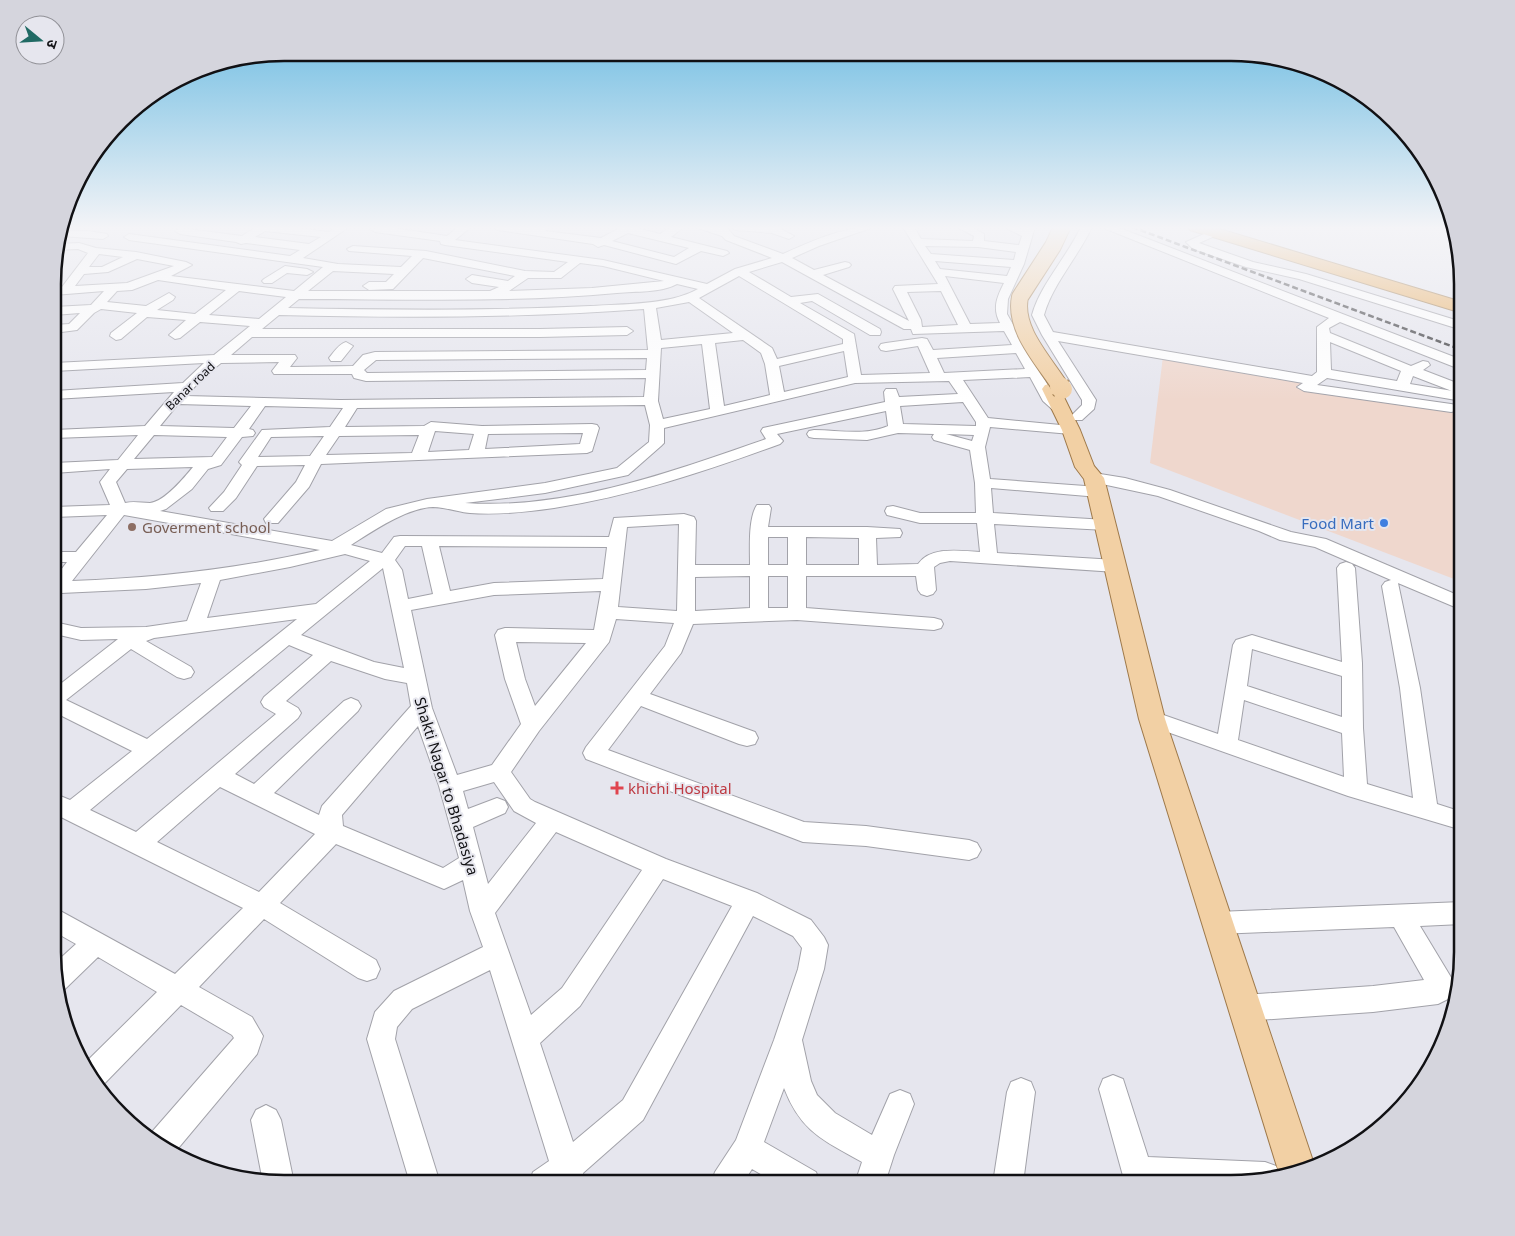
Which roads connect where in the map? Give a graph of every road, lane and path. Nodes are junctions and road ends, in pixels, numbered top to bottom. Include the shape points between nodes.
1 (134, 285) edge
2 (205, 285) edge
3 (305, 285) edge
4 (308, 285) junction
5 (511, 285) edge
6 (552, 285) edge
7 (665, 285) edge
8 (695, 285) edge
9 (715, 285) edge
10 (761, 285) edge
11 (833, 285) edge
12 (944, 285) edge
13 (1009, 285) edge
14 (1019, 285) edge
15 (1028, 285) edge
16 (1052, 285) edge
17 (1255, 285) edge
18 (1327, 285) edge
19 (1388, 285) edge
20 (1399, 285) edge
21 (389, 286) joint
22 (419, 286) dead end
23 (1393, 286) junction
24 (114, 287) junction
25 (236, 288) junction
26 (709, 288) junction
27 (946, 288) junction
28 (61, 291) edge
29 (548, 292) junction
30 (296, 295) junction
31 (492, 295) junction
32 (892, 296) junction
33 (169, 297) dead end
34 (691, 298) junction
35 (1372, 299) junction
36 (788, 301) junction
37 (1454, 301) edge
38 (867, 303) junction
39 (650, 305) junction
40 (1454, 305) edge
41 (94, 307) junction
42 (61, 310) edge
43 (595, 310) junction
44 (146, 311) junction
45 (276, 311) junction
46 (524, 312) junction
47 (1339, 317) junction
48 (196, 318) junction
49 (1454, 324) edge
50 (1007, 327) junction
51 (61, 328) edge
52 (256, 328) junction
53 (966, 328) junction
54 (627, 331) dead end
55 (595, 332) junction
56 (875, 332) junction
57 (515, 333) junction
58 (175, 335) dead end
59 (1048, 335) junction
60 (1322, 335) junction
61 (116, 336) dead end
62 (744, 336) junction
63 (918, 336) junction
64 (708, 339) junction
65 (850, 342) junction
66 (346, 346) dead end
67 (886, 347) dead end
68 (655, 349) junction
69 (1020, 349) junction
70 (1323, 351) junction
71 (504, 354) junction
72 (1440, 357) junction
73 (220, 358) junction
74 (290, 358) junction
75 (336, 358) junction
76 (1391, 362) junction
77 (1454, 363) edge
78 (772, 364) junction
79 (61, 366) edge
80 (358, 370) junction
81 (326, 371) junction
82 (1412, 371) junction
83 (1034, 373) junction
84 (1324, 373) junction
85 (652, 374) junction
86 (498, 376) junction
87 (946, 376) junction
88 (888, 378) junction
89 (855, 380) junction
90 (188, 387) junction
91 (1304, 387) dead end
92 (1402, 387) junction
93 (1454, 387) edge
94 (1057, 389) junction
95 (61, 395) edge
96 (1454, 396) edge
97 (778, 398) junction
98 (966, 398) junction
99 (175, 400) junction
100 (651, 401) junction
101 (261, 402) junction
102 (596, 402) junction
103 (893, 403) junction
104 (353, 404) junction
105 (448, 404) junction
106 (1454, 409) edge
107 (718, 411) junction
108 (1070, 419) junction
109 (657, 425) junction
110 (983, 427) junction
111 (430, 428) junction
112 (592, 428) junction
113 (896, 428) junction
114 (149, 430) junction
115 (482, 430) junction
116 (238, 432) junction
117 (334, 432) junction
118 (267, 433) junction
119 (61, 434) edge
120 (814, 434) dead end
121 (977, 447) junction
122 (476, 454) junction
123 (418, 457) junction
124 (315, 460) junction
125 (216, 462) junction
126 (249, 462) junction
127 (122, 464) junction
128 (61, 468) edge
129 (983, 483) junction
130 (1096, 485) junction
131 (433, 502) junction
132 (217, 508) dead end
133 (763, 508) dead end
134 (120, 509) junction
135 (893, 511) dead end
136 (61, 512) edge
137 (985, 518) junction
138 (272, 519) dead end
139 (1106, 526) junction
140 (759, 532) junction
141 (797, 532) junction
142 (866, 532) junction
143 (894, 532) dead end
144 (1286, 536) junction
145 (429, 541) junction
146 (616, 542) junction
147 (341, 548) junction
148 (61, 556) edge
149 (80, 557) junction
150 (989, 559) junction
151 (384, 560) junction
152 (1116, 566) junction
153 (1346, 568) junction
154 (924, 570) junction
155 (686, 571) junction
156 (760, 571) junction
157 (796, 571) junction
158 (868, 571) junction
159 (213, 575) junction
160 (61, 582) edge
161 (611, 585) junction
162 (1391, 586) junction
163 (61, 588) edge
164 (927, 590) dead end
165 (443, 598) junction
166 (1454, 601) edge
167 (401, 606) junction
168 (323, 609) junction
169 (608, 612) junction
170 (1454, 613) edge
171 (759, 614) junction
172 (797, 614) junction
173 (686, 618) junction
174 (934, 624) dead end
175 (195, 626) junction
176 (61, 629) edge
177 (151, 632) junction
178 (602, 637) junction
179 (289, 638) junction
180 (130, 640) junction
181 (329, 652) junction
182 (184, 672) dead end
183 (1352, 672) junction
184 (416, 678) junction
185 (1236, 690) junction
186 (61, 694) edge
187 (638, 697) junction
188 (61, 706) edge
189 (352, 706) dead end
190 (422, 708) junction
191 (1152, 719) junction
192 (532, 725) junction
193 (1352, 728) junction
194 (747, 738) dead end
195 (1226, 746) junction
196 (149, 750) junction
197 (499, 772) junction
198 (218, 776) junction
199 (450, 786) junction
200 (1356, 790) junction
201 (257, 795) junction
202 (63, 806) edge
203 (497, 806) dead end
204 (1426, 810) junction
205 (553, 819) junction
206 (1454, 819) edge
207 (460, 822) junction
208 (332, 832) junction
209 (139, 843) junction
210 (970, 850) dead end
211 (472, 863) junction
212 (658, 866) junction
213 (748, 901) junction
214 (262, 905) junction
215 (482, 911) junction
216 (1454, 913) edge
217 (1401, 916) junction
218 (61, 922) edge
219 (1217, 923) junction
220 (96, 942) junction
221 (498, 953) junction
222 (367, 969) dead end
223 (62, 974) edge
224 (178, 989) junction
225 (1244, 1008) junction
226 (526, 1038) junction
227 (788, 1040) junction
228 (96, 1072) edge
229 (1114, 1089) dead end
230 (1021, 1092) dead end
231 (900, 1104) dead end
232 (266, 1120) dead end
233 (165, 1140) edge
234 (747, 1149) junction
235 (879, 1156) junction
236 (1295, 1165) edge
237 (277, 1175) edge
238 (422, 1175) edge
239 (560, 1175) edge
240 (564, 1175) edge
241 (731, 1175) edge
242 (791, 1175) edge
243 (873, 1175) edge
244 (1009, 1175) edge
245 (1137, 1175) edge

1 - 24 street
2 - 25 street
3 - 4 street
4 - 21 street
4 - 30 street, Banar road
5 - 31 street
6 - 29 street
7 - 29 street
8 - 26 street
9 - 26 street
10 - 36 street
11 - 38 street
12 - 27 street
13 - 50 street via 1002,299 1001,314
14 - 94 main road via 1008,307 1014,327
15 - 94 main road, bridge via 1019,299 1018,313 1022,327
16 - 59 street via 1042,300 1038,315
17 - 47 street
18 - 35 street
19 - 23 highway
20 - 37 highway
21 - 22 street
23 - 35 street
23 - 40 highway
24 - 28 street
24 - 41 street
25 - 30 street
25 - 48 street
26 - 34 street
27 - 32 street via 899,289
27 - 53 street
29 - 31 street
30 - 31 street
30 - 45 street, Banar road
32 - 38 street
32 - 63 street via 915,320
33 - 44 street
34 - 39 street
34 - 62 street
35 - 49 street
36 - 56 street via 814,297
36 - 65 street
38 - 63 street
39 - 43 street
39 - 68 street
41 - 42 street
41 - 44 street
41 - 51 street via 73,327
43 - 46 street
43 - 55 street
44 - 48 street
44 - 61 street
45 - 46 street
45 - 52 street, Banar road
46 - 57 street
47 - 60 street via 1323,327
47 - 72 street
48 - 52 street
48 - 58 street
50 - 53 street
50 - 69 street
52 - 57 street
52 - 73 street, Banar road
53 - 63 street
54 - 55 street
55 - 57 street
56 - 63 street
56 - 65 street
57 - 71 street
59 - 84 street via 1315,381
59 - 108 street via 1089,400 1089,406
60 - 70 street
60 - 76 street
62 - 64 street
62 - 78 street via 767,351
63 - 67 street
63 - 69 street
63 - 87 street
64 - 68 street
64 - 107 street
65 - 78 street
65 - 89 street
66 - 75 street
68 - 71 street
68 - 85 street
69 - 83 street
70 - 76 street
70 - 84 street
71 - 80 street via 375,356 368,358
71 - 86 street
72 - 77 street
72 - 82 street
73 - 74 street
73 - 79 street
73 - 90 street, Banar road
74 - 75 street
74 - 81 street via 279,371
75 - 81 street
76 - 82 street
78 - 97 street
80 - 81 street
80 - 86 street via 366,377
82 - 92 street via 1406,374
82 - 93 street
83 - 87 street
83 - 108 street via 1048,398
84 - 92 street
85 - 86 street
85 - 100 street
87 - 88 street
87 - 98 street
88 - 89 street
88 - 103 street
89 - 97 street
90 - 95 street
90 - 99 street, Banar road
91 - 106 street
92 - 96 street
94 - 108 main road
97 - 107 street
98 - 103 street
98 - 110 street
99 - 101 street
99 - 114 street, Banar road
100 - 102 street
100 - 109 street
101 - 104 street
101 - 116 street
102 - 105 street
102 - 112 street
103 - 113 street
103 - 131 street via 768,431 775,441 696,469 588,498 509,509 450,507
104 - 105 street
104 - 117 street
105 - 111 street
107 - 109 street
108 - 110 street
108 - 130 main road via 1097,466
109 - 131 street via 656,443 622,472 545,488
110 - 113 street
110 - 121 street
111 - 115 street
111 - 117 street
111 - 123 street
112 - 115 street
112 - 122 street via 587,448
113 - 120 street via 886,434
113 - 121 street
114 - 116 street
114 - 119 street
114 - 127 street, Banar road
115 - 122 street
116 - 118 street
116 - 125 street
117 - 118 street
117 - 124 street
118 - 126 street
121 - 129 street
122 - 123 street
123 - 124 street
124 - 126 street
124 - 138 street via 303,484
125 - 126 street
125 - 127 street
125 - 134 street via 202,466 186,486 160,506
126 - 132 street via 230,494
127 - 128 street
127 - 134 street, Banar road via 108,482
129 - 130 street
129 - 137 street
130 - 139 main road
130 - 144 street via 1125,482
131 - 147 street via 392,513
133 - 140 street
134 - 136 street
134 - 147 street
134 - 149 street
135 - 137 street via 920,518
137 - 139 street
137 - 150 street
139 - 152 main road
140 - 141 street
140 - 156 street
141 - 142 street
141 - 157 street
142 - 143 street
142 - 158 street
144 - 153 street via 1303,549
144 - 166 street via 1320,543
145 - 146 street
145 - 151 street via 400,541
145 - 165 street
146 - 155 street via 620,522 684,519 688,521
146 - 161 street
147 - 151 street
147 - 159 street via 282,565
148 - 149 street
149 - 160 street
150 - 152 street
150 - 154 street via 950,556 930,561
151 - 167 street, Shakti Nagar to Bhadasiya via 393,570
151 - 168 street
152 - 191 main road
153 - 162 street
153 - 183 street
154 - 158 street
154 - 164 street
155 - 156 street
155 - 173 street
156 - 157 street
156 - 171 street
157 - 158 street
157 - 172 street
159 - 163 street
159 - 175 street
161 - 165 street via 494,589
161 - 169 street
162 - 170 street
162 - 204 street via 1410,688
165 - 167 street
167 - 184 street, Shakti Nagar to Bhadasiya
168 - 175 street
168 - 179 street
169 - 173 street
169 - 178 street
171 - 172 street
171 - 173 street
172 - 174 street
173 - 187 street via 674,648
175 - 177 street
176 - 177 street via 81,634
177 - 180 street
178 - 192 street
178 - 192 street via 504,635 515,679
179 - 181 street
179 - 196 street via 227,684
180 - 182 street
180 - 186 street
181 - 184 street
181 - 198 street via 272,702 291,713
183 - 185 street via 1247,642
183 - 193 street
184 - 190 street, Shakti Nagar to Bhadasiya
185 - 193 street
185 - 195 street
187 - 194 street
187 - 210 street via 594,754 803,832 866,836
188 - 196 street
189 - 201 street
190 - 199 street, Shakti Nagar to Bhadasiya
190 - 208 street via 330,813
191 - 195 street
191 - 219 main road
192 - 197 street
193 - 200 street
195 - 200 street
196 - 202 street
197 - 199 street
197 - 205 street via 522,805
198 - 201 street
198 - 209 street
199 - 207 street, Shakti Nagar to Bhadasiya
200 - 204 street
201 - 208 street
202 - 209 street
203 - 207 street
204 - 206 street
205 - 212 street
205 - 215 street
207 - 211 street, Shakti Nagar to Bhadasiya
208 - 211 street via 444,879
208 - 214 street
209 - 214 street
211 - 215 street, Shakti Nagar to Bhadasiya
212 - 213 street
212 - 226 street via 571,998
213 - 227 street via 802,928 815,945 812,969
213 - 240 street via 633,1110
214 - 222 street
214 - 224 street
215 - 221 street, Shakti Nagar to Bhadasiya
216 - 217 street
217 - 219 street
217 - 225 street via 1443,988 1438,991
218 - 220 street
219 - 225 main road
220 - 223 street
220 - 224 street
221 - 226 street, Shakti Nagar to Bhadasiya
221 - 238 street via 402,1000 385,1022 381,1039
224 - 228 street
224 - 233 street via 242,1026 249,1036 247,1044
225 - 236 main road
226 - 239 street, Shakti Nagar to Bhadasiya
227 - 234 street
227 - 235 street via 801,1093 810,1111 821,1122
229 - 245 street
230 - 244 street
231 - 235 street
232 - 237 street
234 - 241 street
234 - 242 street
235 - 243 street

